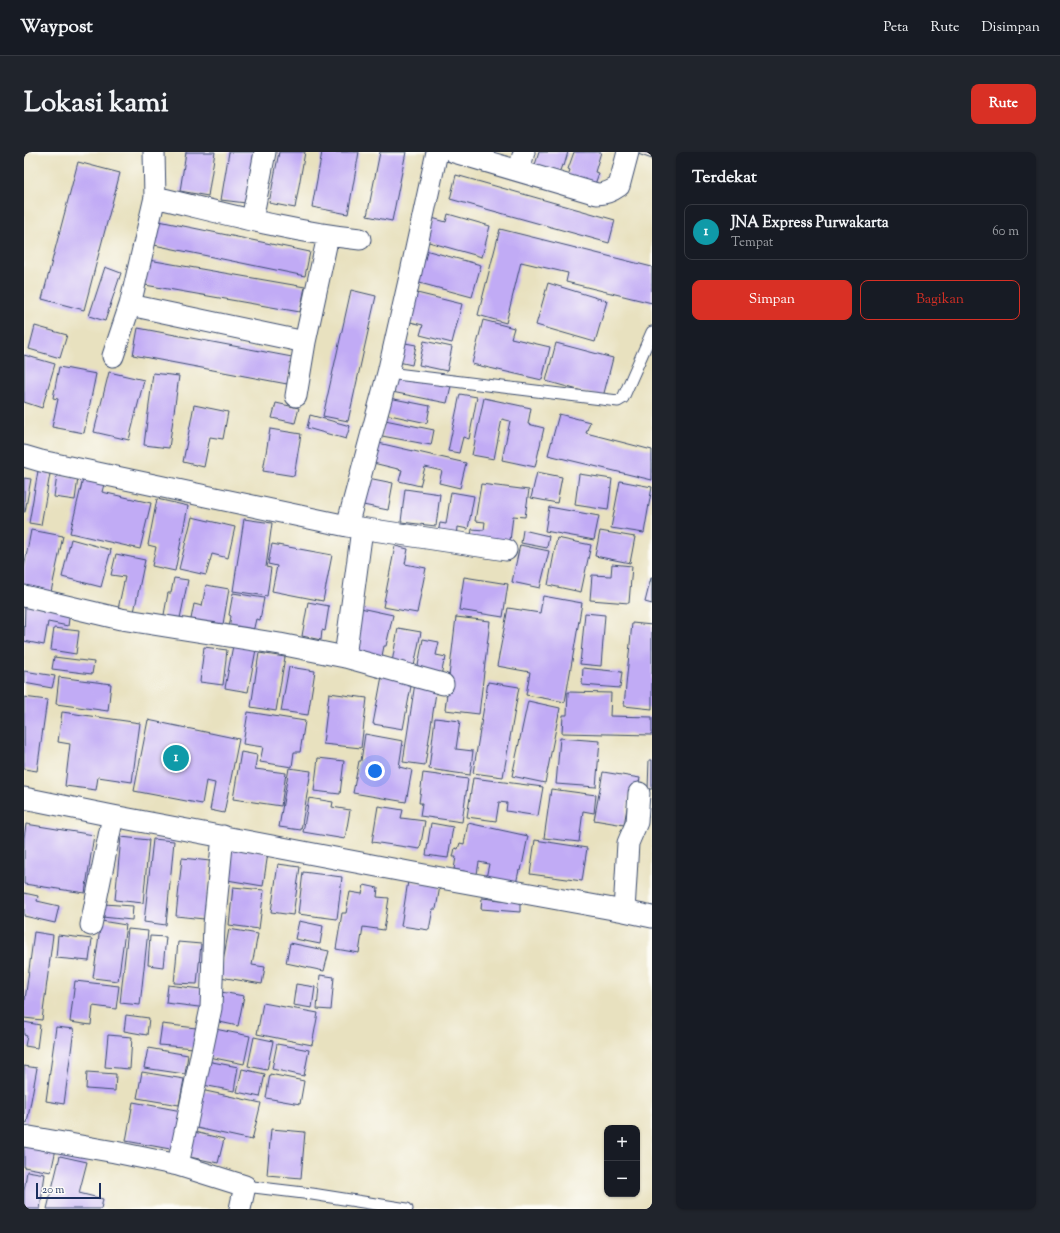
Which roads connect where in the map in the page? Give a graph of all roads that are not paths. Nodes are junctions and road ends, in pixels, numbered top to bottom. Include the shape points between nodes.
1 (153, 152) edge
2 (158, 152) edge
3 (265, 152) edge
4 (437, 152) edge
5 (454, 152) edge
6 (628, 152) edge
7 (522, 161) edge
8 (156, 197) junction
9 (252, 220) junction
10 (328, 236) junction
11 (360, 239) dead end
12 (130, 305) junction
13 (652, 332) edge
14 (305, 342) junction
15 (114, 356) dead end
16 (388, 373) junction
17 (296, 396) dead end
18 (24, 456) edge
19 (355, 527) junction
20 (506, 550) dead end
21 (24, 596) edge
22 (345, 657) junction
23 (443, 684) dead end
24 (640, 793) dead end
25 (24, 798) edge
26 (113, 816) junction
27 (223, 836) junction
28 (624, 911) junction
29 (652, 917) edge
30 (91, 925) dead end
31 (24, 1136) edge
32 (178, 1165) junction
33 (245, 1186) junction
34 (240, 1209) edge
35 (406, 1209) edge

1 - 2 street
1 - 8 street
3 - 9 street
4 - 16 street
5 - 7 street
6 - 7 street via 619,186 602,194 572,188
8 - 9 street
8 - 12 street
9 - 10 street
10 - 11 street
10 - 14 street
12 - 14 street
12 - 15 street
13 - 16 lane via 623,398 618,401
14 - 17 street
16 - 19 street
18 - 19 street
19 - 20 street
19 - 22 street
21 - 22 street via 121,619
22 - 23 street
24 - 28 street via 637,822 628,843
25 - 26 street
26 - 27 street
26 - 30 street
27 - 28 street
27 - 32 street via 214,925 211,1008
28 - 29 street
31 - 32 street
32 - 33 street
33 - 34 street
33 - 35 lane

